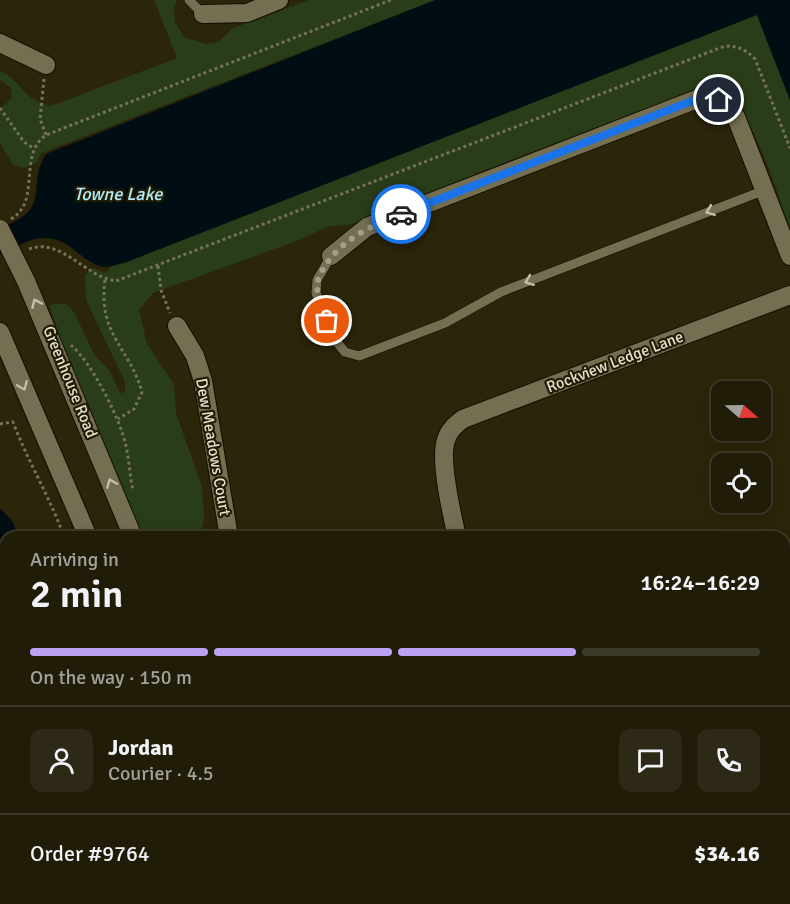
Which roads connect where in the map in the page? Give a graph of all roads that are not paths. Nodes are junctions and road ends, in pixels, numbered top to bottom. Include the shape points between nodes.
1 (189, 0) edge
2 (279, 0) edge
3 (203, 14) joint
4 (0, 43) edge
5 (46, 65) road end
6 (765, 190) junction
7 (3, 224) edge
8 (331, 256) joint
9 (790, 256) edge
10 (790, 295) edge
11 (177, 326) road end
12 (0, 332) edge
13 (85, 531) edge
14 (131, 531) edge
15 (228, 531) edge
16 (456, 531) edge

1 - 3 lane
2 - 3 street via 237,14
4 - 5 street
6 - 8 street via 728,106 719,100 697,99 367,227
6 -> 8 lane via 501,292 445,323 359,356 345,352 335,340 316,293 317,280
6 - 9 street
14 -> 7 street, Greenhouse Road, bridge
10 - 16 street, Rockview Ledge Lane via 453,426 446,437 444,457
11 - 15 street, Dew Meadows Court via 195,356 203,381
12 -> 13 street

